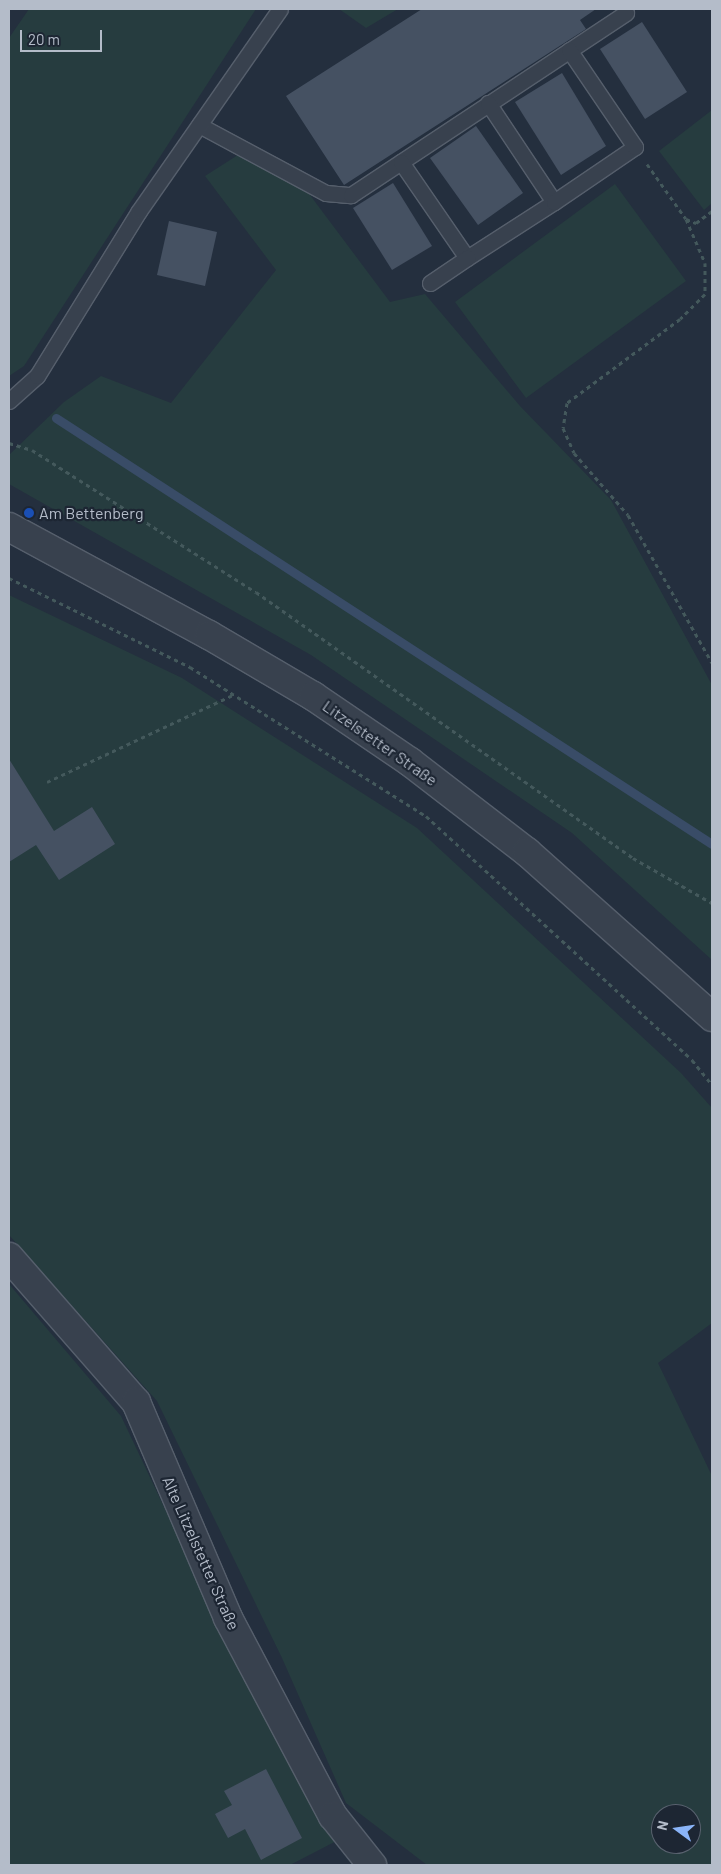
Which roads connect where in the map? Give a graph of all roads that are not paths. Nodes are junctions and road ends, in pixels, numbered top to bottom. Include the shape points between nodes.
1 (280, 9) edge
2 (626, 13) dead end
3 (569, 50) junction
4 (488, 103) junction
5 (199, 125) junction
6 (401, 162) junction
7 (554, 202) junction
8 (467, 258) junction
9 (430, 283) dead end
10 (9, 401) edge
11 (9, 527) edge
12 (712, 1017) edge
13 (9, 1257) edge
14 (372, 1865) edge

1 - 5 lane
2 - 3 lane
3 - 4 lane
3 - 7 lane via 635,148
4 - 6 lane
4 - 7 lane
5 - 6 lane via 326,193 350,195
5 - 10 lane via 37,376
6 - 8 lane
7 - 8 lane
8 - 9 lane
11 - 12 street, Litzelstetter Straße via 217,639 313,696 410,762 527,852
13 - 14 street, Alte Litzelstetter Straße via 136,1402 228,1618 333,1816

